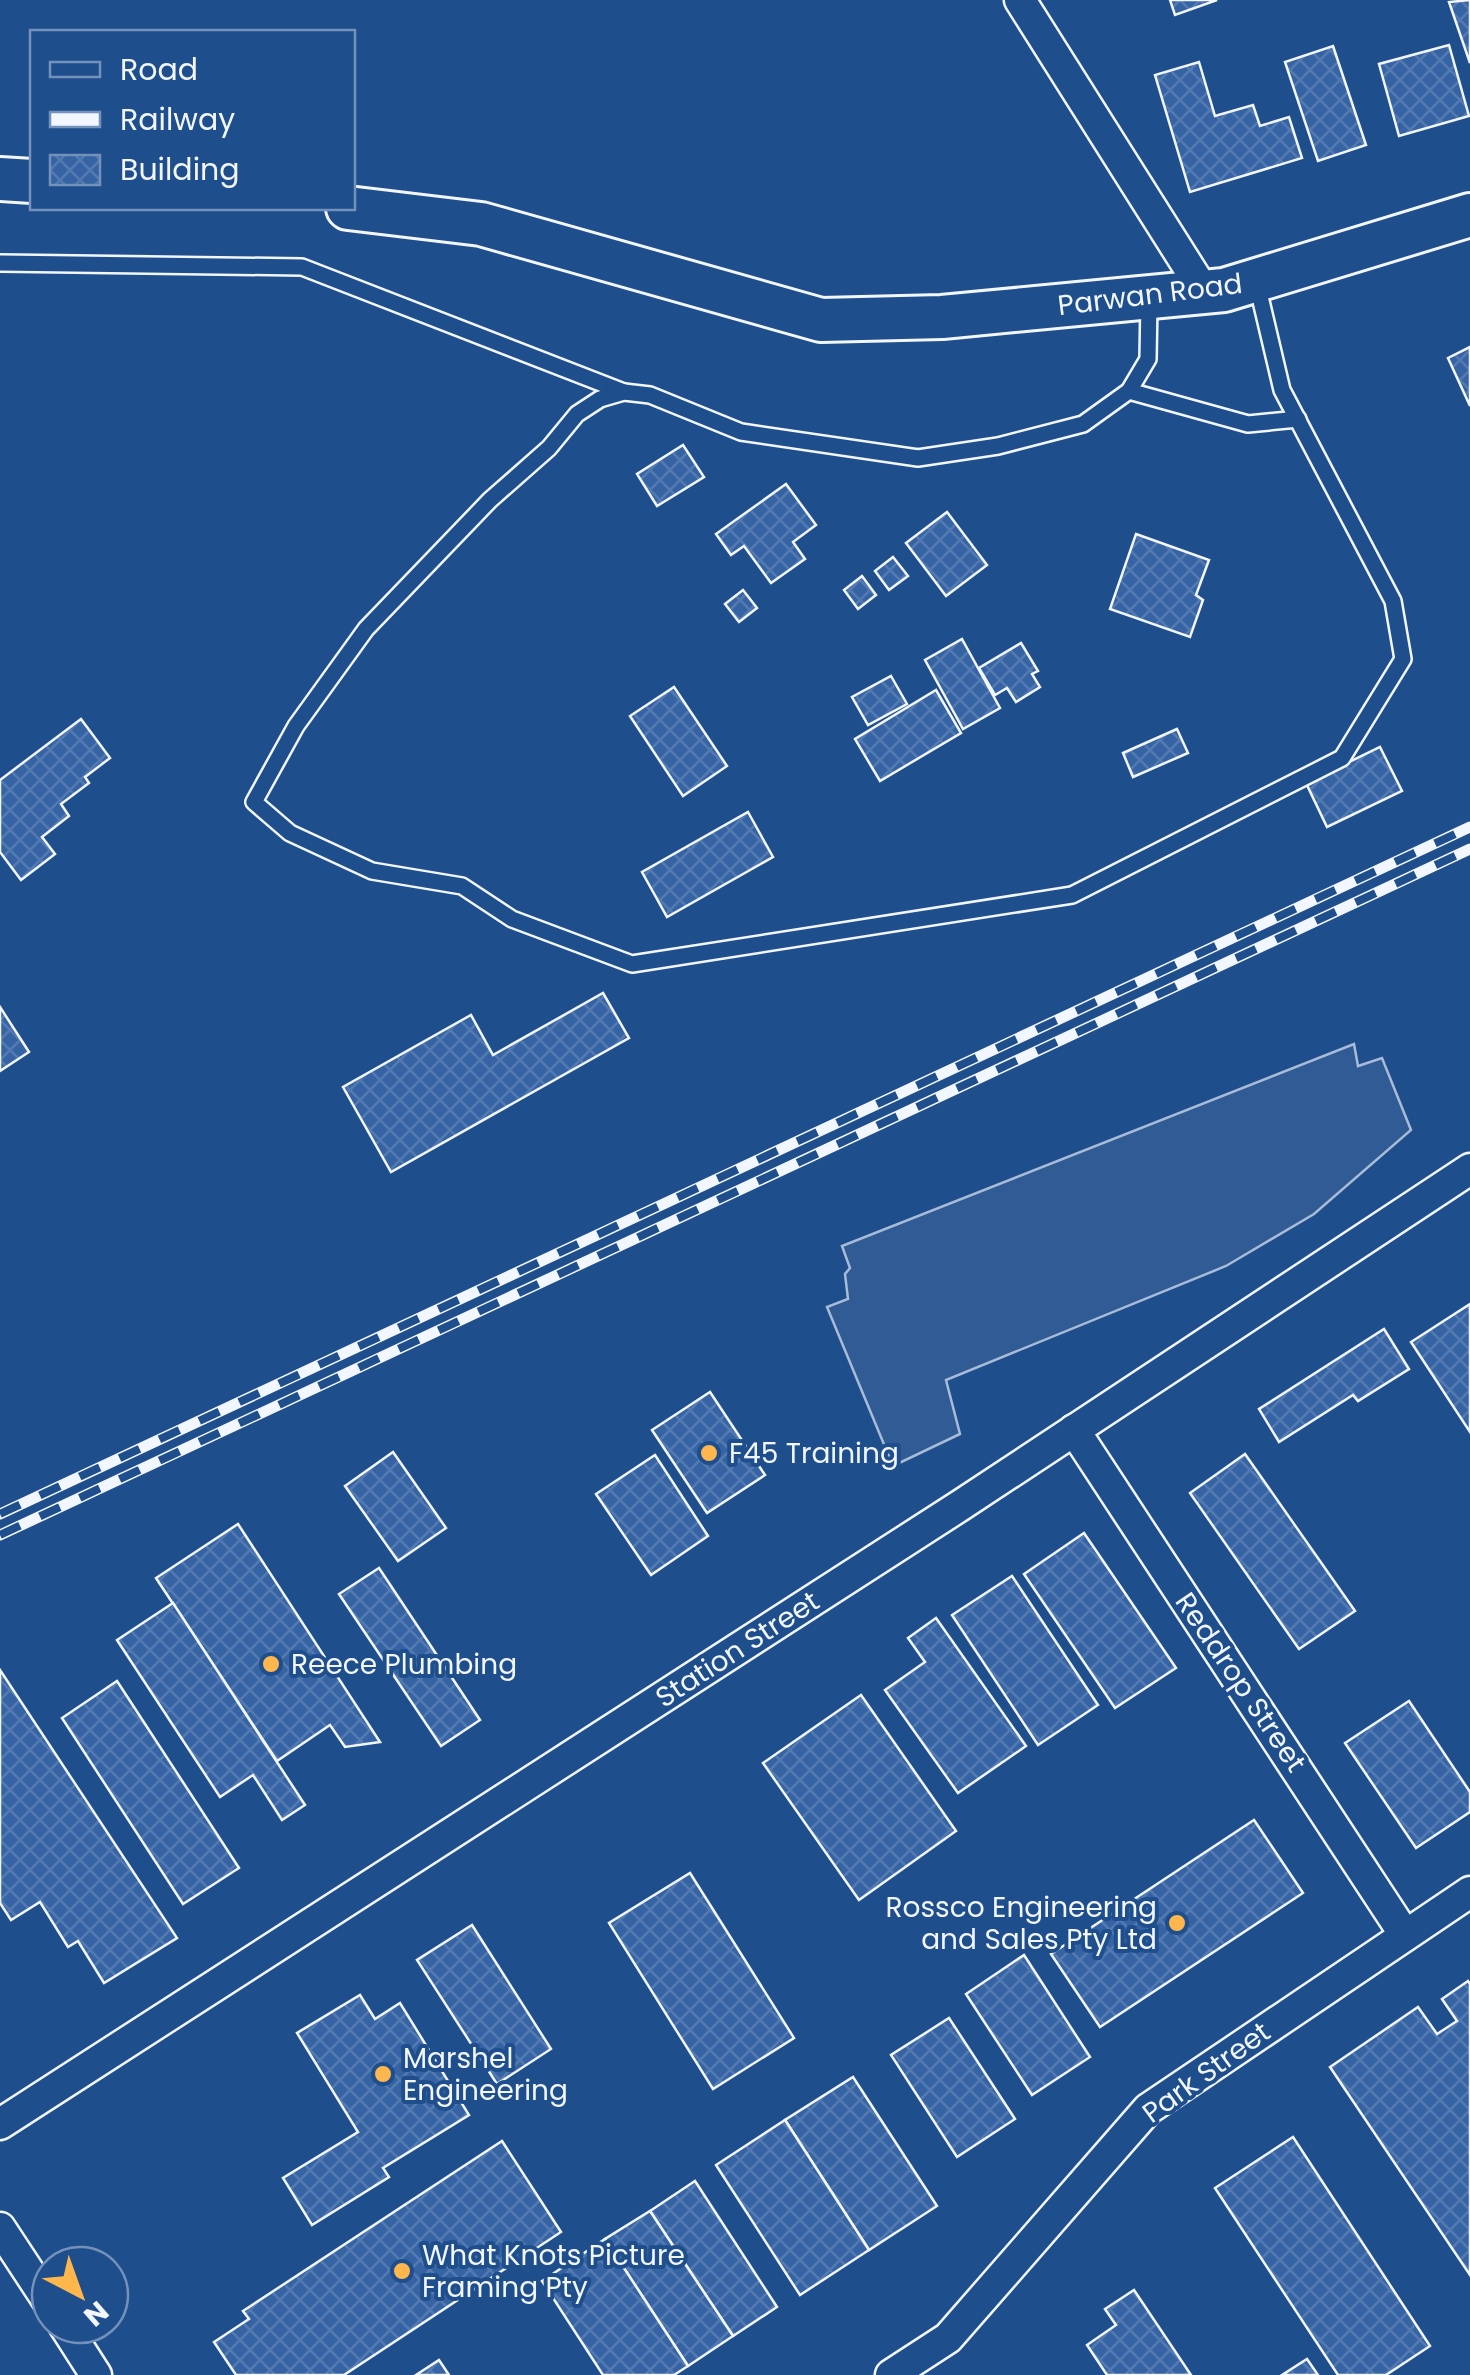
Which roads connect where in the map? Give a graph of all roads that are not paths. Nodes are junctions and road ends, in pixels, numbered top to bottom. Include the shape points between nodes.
1 (1028, 2) edge
2 (0, 179) edge
3 (30, 180) edge
4 (355, 209) edge
5 (1470, 215) edge
6 (0, 262) edge
7 (1256, 280) junction
8 (1206, 293) junction
9 (1149, 298) junction
10 (624, 392) junction
11 (1129, 392) junction
12 (1298, 419) junction
13 (1470, 1169) edge
14 (1074, 1430) junction
15 (1470, 1892) edge
16 (1405, 1934) junction
17 (0, 2124) edge
18 (0, 2228) edge
19 (30, 2274) edge
20 (77, 2345) edge
21 (96, 2375) edge
22 (891, 2375) edge

1 - 8 street
2 - 3 main road
4 - 9 main road, Parwan Road via 481,224 821,320 942,318
5 - 7 main road, Parwan Road
6 - 10 lane via 302,267
7 - 8 main road, Parwan Road
7 - 12 lane via 1282,390
8 - 9 main road, Parwan Road
9 - 11 lane via 1148,359
10 - 11 lane via 650,394 741,432 918,458 1084,424
10 - 12 lane via 577,414 366,629 296,726 254,802 290,833 372,871 462,886 512,919 632,964 1072,895 1342,758 1403,660 1393,601
11 - 12 lane via 1248,424
13 - 14 street, Station Street
14 - 16 street, Reddrop Street
14 - 17 street, Station Street
15 - 16 street, Park Street
16 - 22 street, Park Street via 1148,2109 948,2338
18 - 19 street
20 - 21 street

